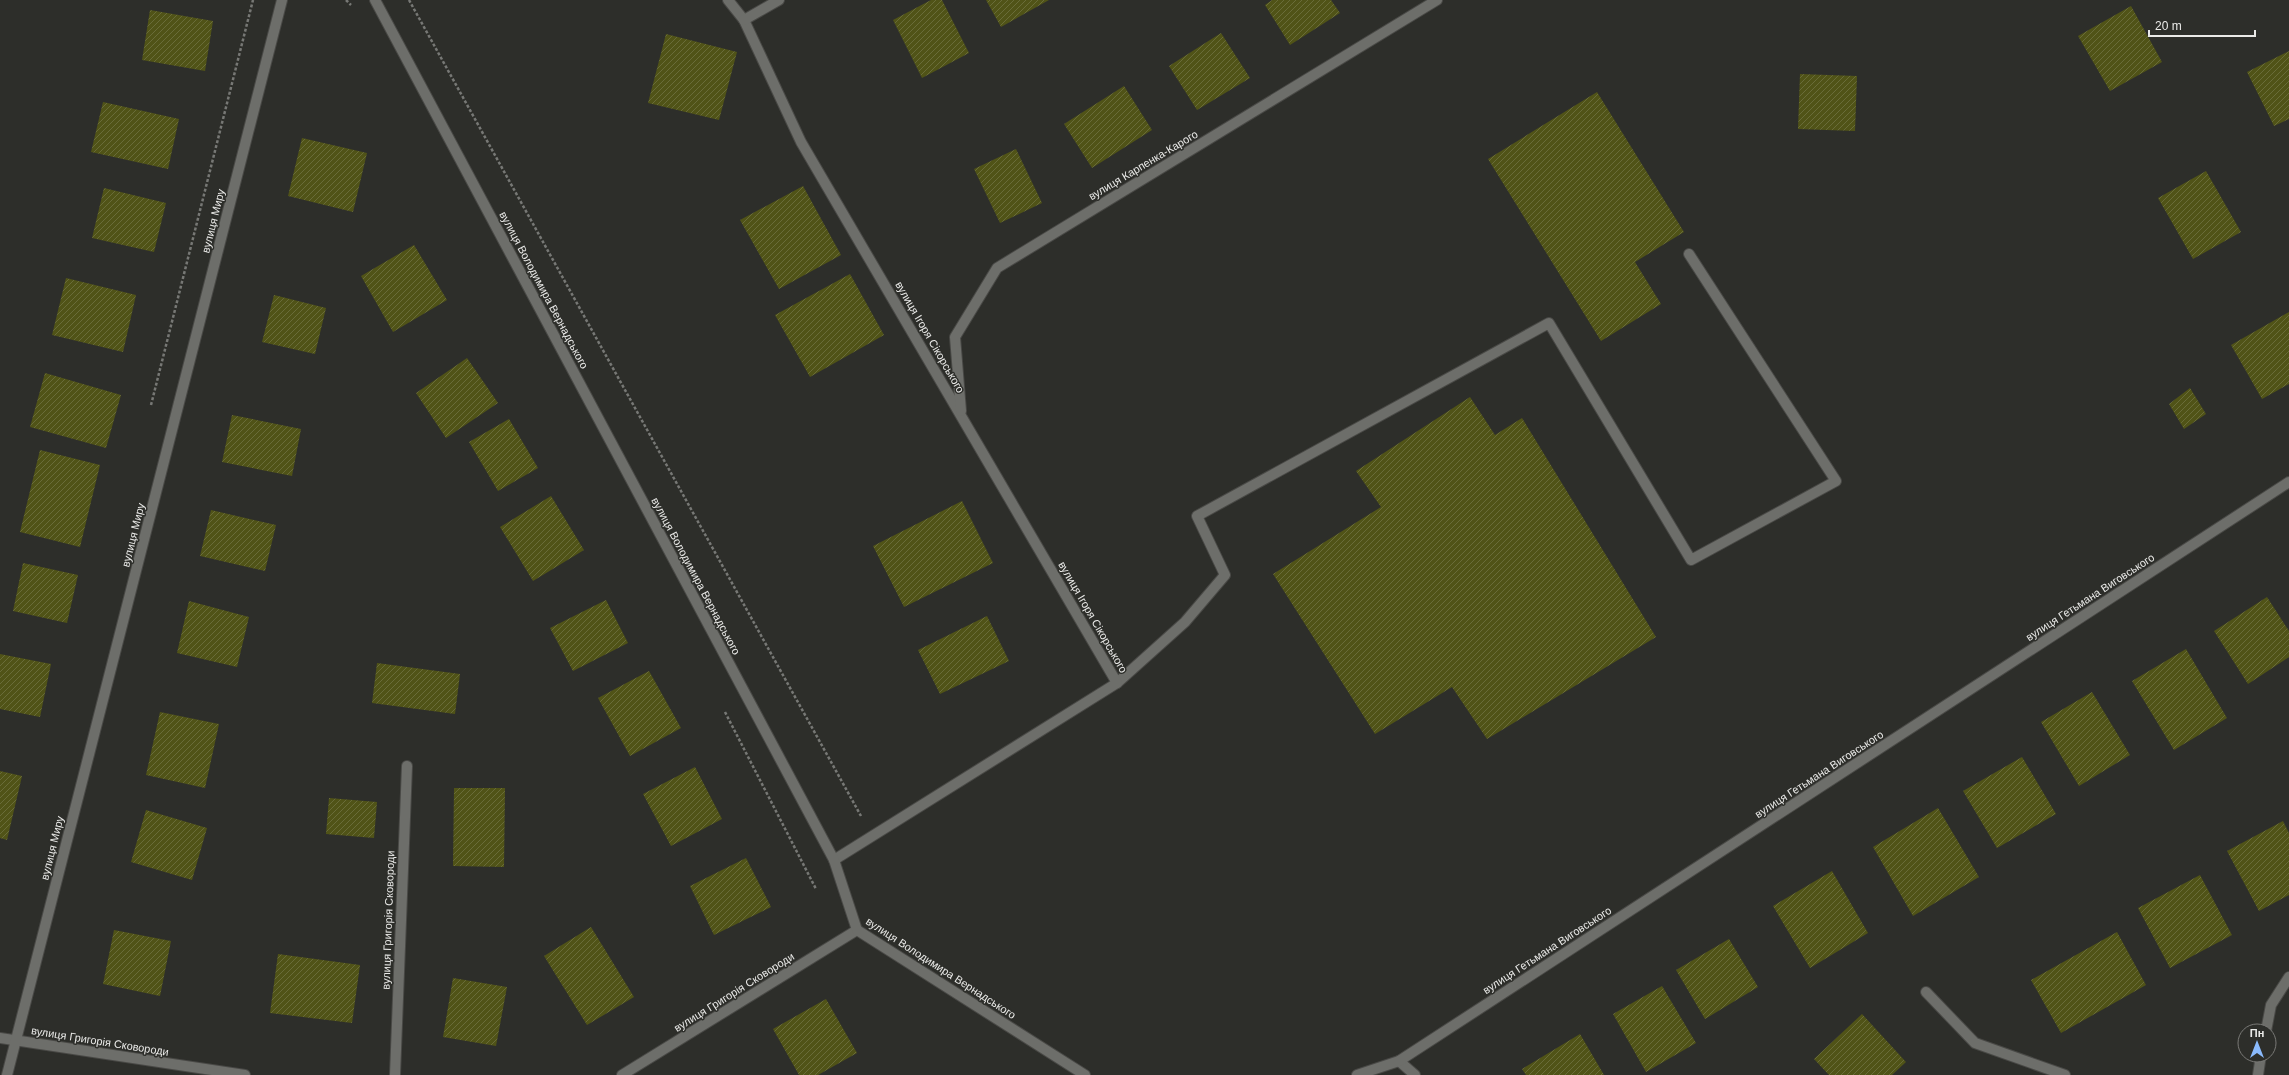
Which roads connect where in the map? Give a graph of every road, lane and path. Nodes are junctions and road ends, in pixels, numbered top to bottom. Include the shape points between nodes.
1 (282, 0) edge
2 (375, 0) edge
3 (409, 0) edge
4 (728, 0) edge
5 (779, 0) edge
6 (1437, 0) edge
7 (744, 20) junction
8 (1689, 254) dead end
9 (961, 415) junction
10 (2289, 482) edge
11 (1117, 683) junction
12 (407, 766) dead end
13 (872, 836) junction
14 (834, 860) junction
15 (857, 930) junction
16 (2289, 977) edge
17 (1926, 992) dead end
18 (2268, 1023) edge
19 (0, 1038) edge
20 (16, 1040) junction
21 (1399, 1061) junction
22 (2260, 1063) edge
23 (7, 1075) edge
24 (245, 1075) edge
25 (395, 1075) edge
26 (622, 1075) edge
27 (1085, 1075) edge
28 (1357, 1075) edge
29 (1415, 1075) edge
30 (2065, 1075) edge
31 (2258, 1075) edge

1 - 20 street, вулиця Миру
2 - 14 street, вулиця Володимира Вернадського
3 - 13 path
4 - 7 street, вулиця Ігоря Сікорського
5 - 7 street
6 - 9 street, вулиця Карпенка-Карого via 998,268 954,337
7 - 9 street, вулиця Ігоря Сікорського via 801,142
8 - 11 street via 1836,481 1691,560 1550,323 1196,516 1225,575 1185,622
9 - 11 street, вулиця Ігоря Сікорського
10 - 21 street, вулиця Гетьмана Виговського
11 - 13 street
12 - 25 street, вулиця Григорія Сковороди
13 - 14 street
14 - 15 street, вулиця Володимира Вернадського
15 - 26 street, вулиця Григорія Сковороди
15 - 27 street, вулиця Володимира Вернадського
16 - 18 street via 2271,1005
17 - 30 street via 1975,1043
19 - 20 street, вулиця Григорія Сковороди
20 - 23 street, вулиця Миру
20 - 24 street, вулиця Григорія Сковороди
21 - 28 street, вулиця Гетьмана Виговського
21 - 29 street
22 - 31 street

